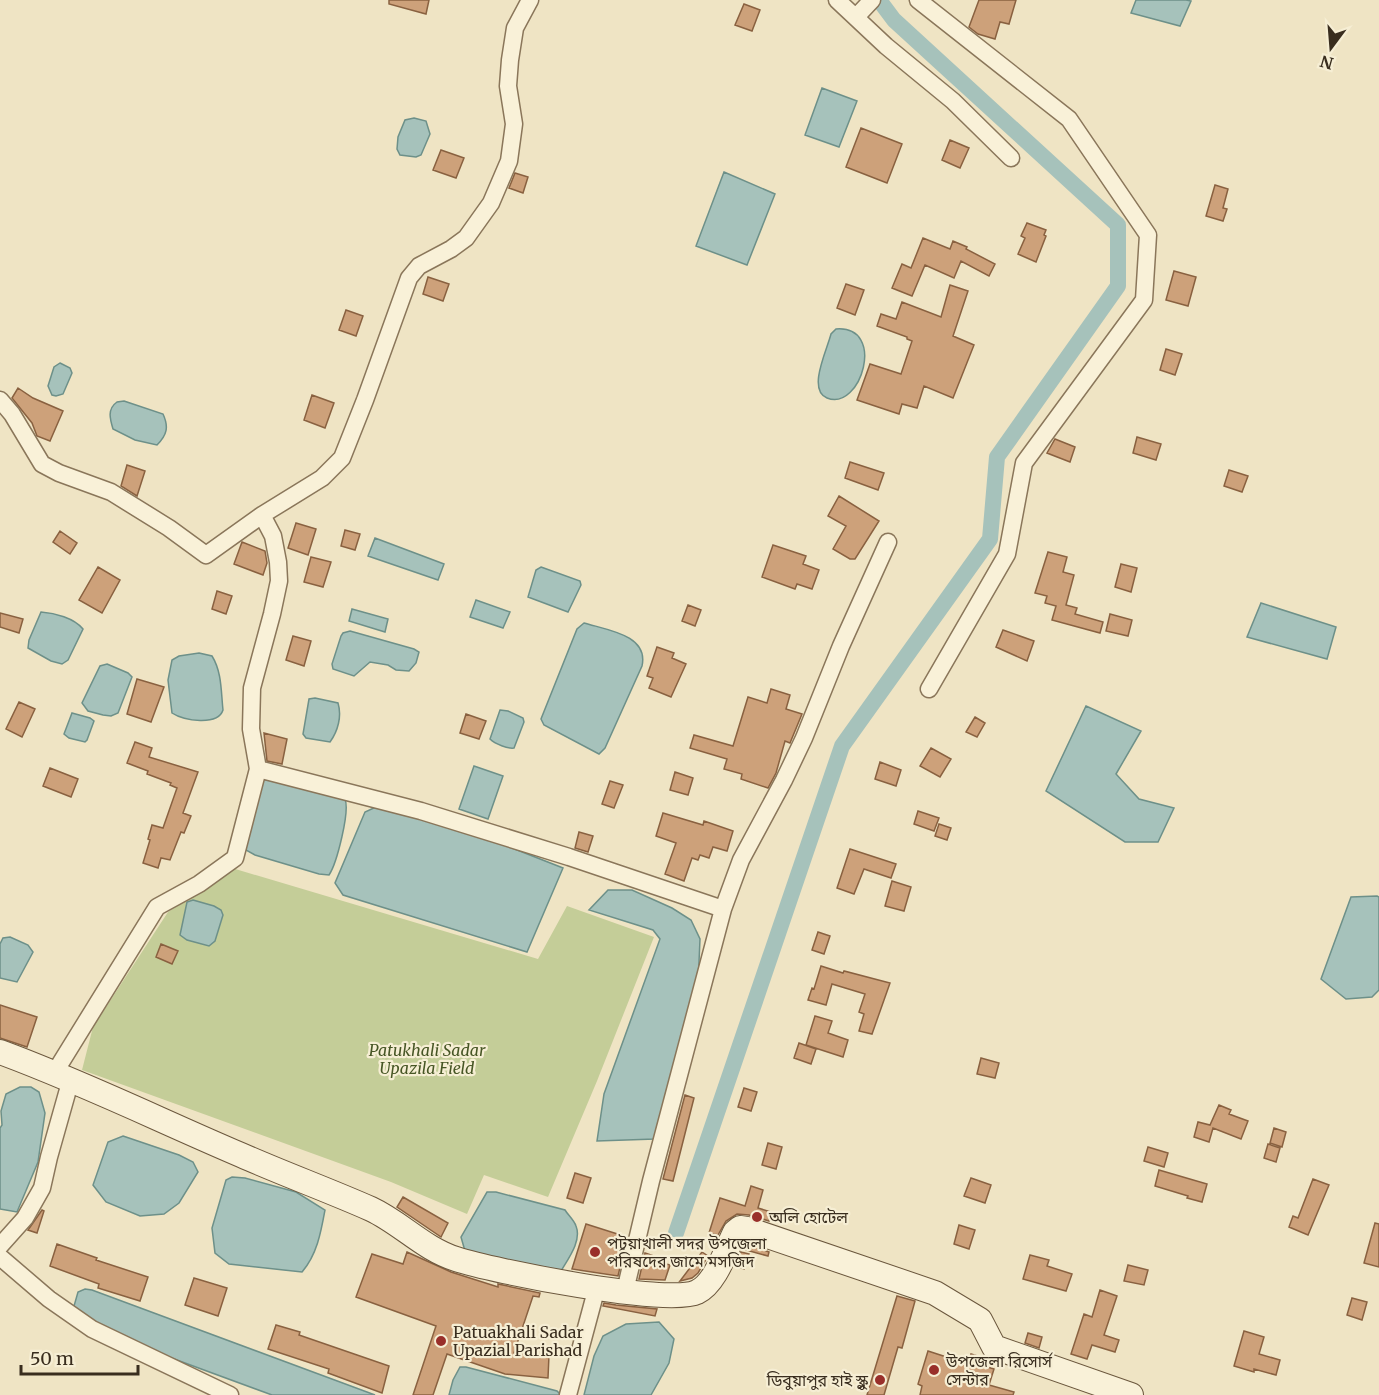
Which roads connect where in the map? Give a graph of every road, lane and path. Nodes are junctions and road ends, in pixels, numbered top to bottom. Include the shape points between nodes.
1 (530, 0) edge
2 (837, 0) edge
3 (872, 0) edge
4 (918, 0) edge
5 (856, 17) junction
6 (1011, 159) dead end
7 (0, 400) edge
8 (262, 515) junction
9 (888, 542) dead end
10 (928, 689) dead end
11 (258, 769) junction
12 (723, 909) junction
13 (0, 1052) edge
14 (63, 1075) junction
15 (0, 1246) edge
16 (0, 1257) edge
17 (597, 1287) junction
18 (625, 1291) junction
19 (230, 1395) edge
20 (568, 1395) edge
21 (1131, 1395) edge

1 - 8 street via 514,28 508,86 514,124 509,161 491,203 466,238 419,266 409,278 342,458 322,478
2 - 5 street
3 - 5 street
4 - 10 street via 1069,119 1148,235 1144,300 1024,463 1007,554
5 - 6 street via 953,101
7 - 8 street via 42,464 111,492 206,555
8 - 11 street via 273,536 279,573 275,604 252,688 251,729
9 - 12 street via 804,738 741,860
11 - 12 street via 421,811
11 - 14 street via 235,858 157,907
12 - 18 street
13 - 14 street
14 - 15 street via 42,1188 25,1218
14 - 17 street via 374,1210 431,1248 455,1259
16 - 19 street via 92,1329
17 - 18 street
17 - 20 street
18 - 21 street via 680,1297 694,1294 710,1282 735,1232 747,1229 935,1293 980,1320 994,1347

